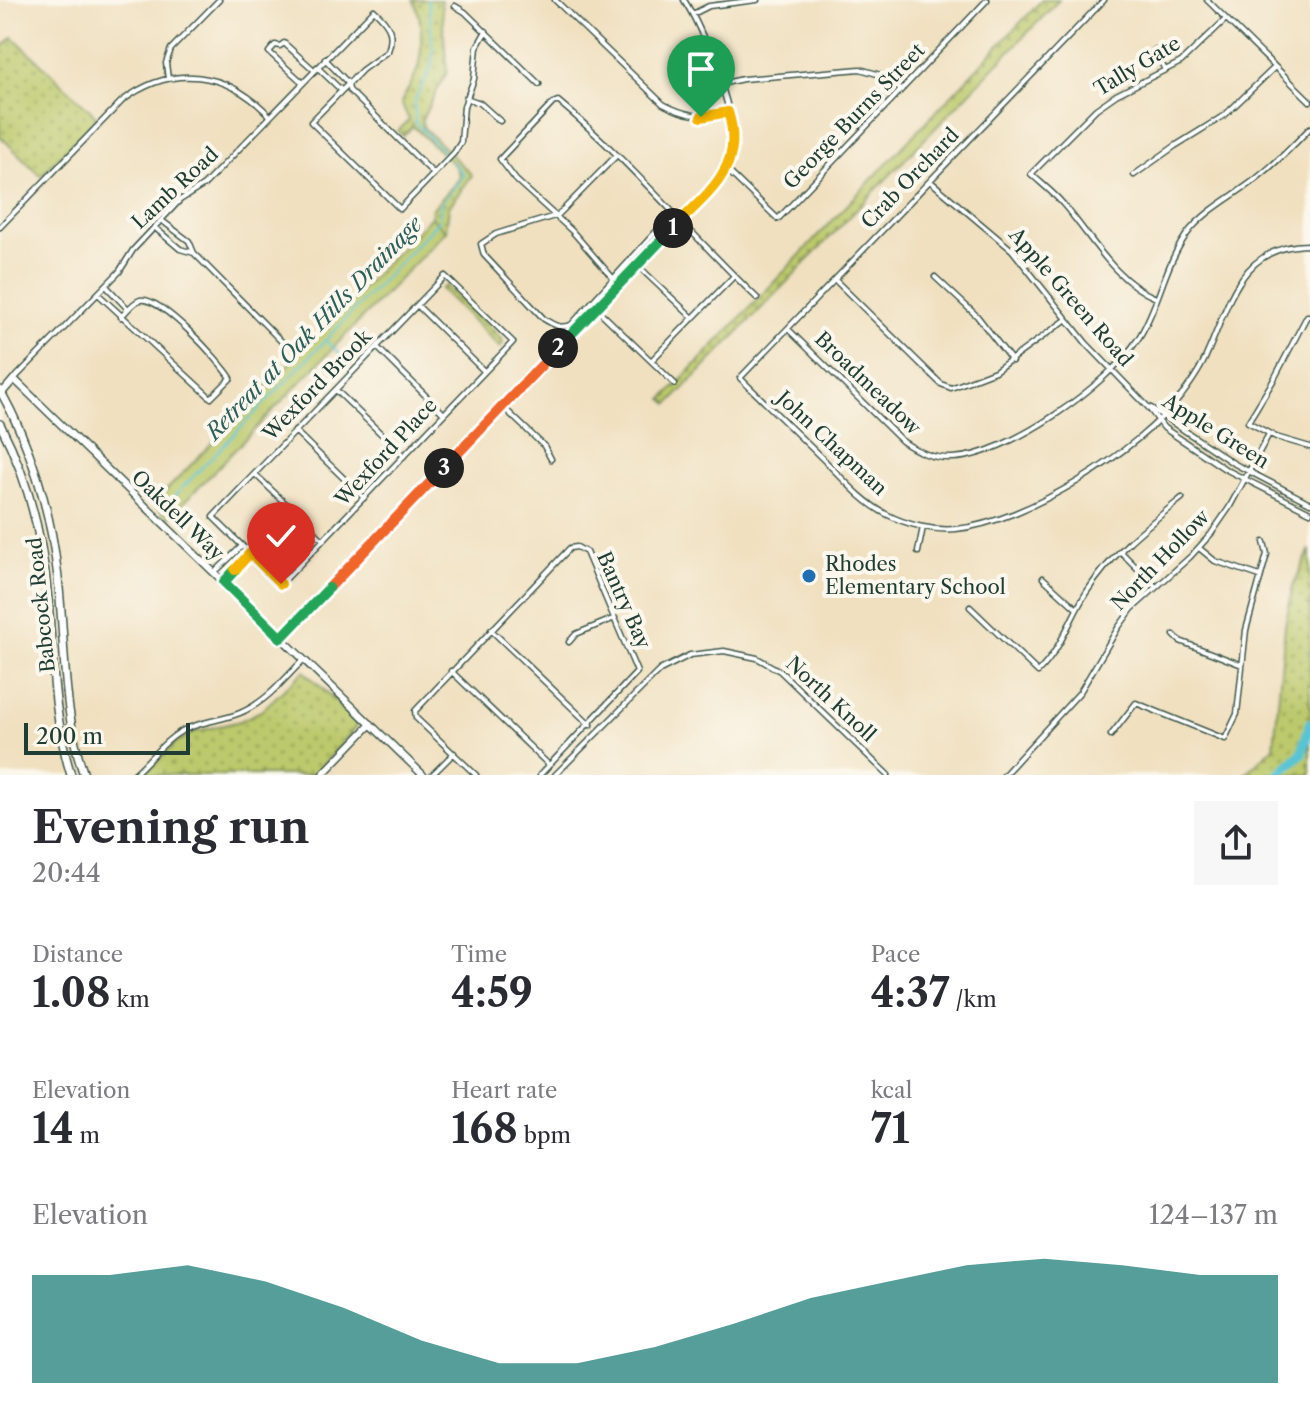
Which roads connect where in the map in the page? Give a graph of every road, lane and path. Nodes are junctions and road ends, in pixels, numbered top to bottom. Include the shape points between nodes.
1 (219, 0) edge
2 (555, 0) edge
3 (684, 0) edge
4 (757, 0) edge
5 (976, 0) edge
6 (987, 0) edge
7 (1104, 0) edge
8 (1207, 0) edge
9 (982, 5) junction
10 (455, 6) dead end
11 (693, 14) junction
12 (1226, 19) junction
13 (486, 31) junction
14 (1155, 50) dead end
15 (325, 59) junction
16 (1275, 67) junction
17 (315, 68) junction
18 (1165, 70) junction
19 (168, 79) junction
20 (302, 82) junction
21 (348, 83) junction
22 (539, 84) dead end
23 (720, 84) junction
24 (340, 90) junction
25 (349, 90) junction
26 (901, 90) junction
27 (466, 98) junction
28 (1310, 101) edge
29 (728, 112) junction
30 (270, 116) junction
31 (500, 121) dead end
32 (1310, 128) edge
33 (616, 156) junction
34 (726, 169) junction
35 (434, 174) junction
36 (1134, 175) dead end
37 (930, 181) junction
38 (673, 213) junction
39 (554, 216) junction
40 (161, 220) junction
41 (680, 221) junction
42 (0, 227) edge
43 (154, 227) junction
44 (1310, 245) edge
45 (194, 253) junction
46 (637, 265) junction
47 (734, 276) junction
48 (613, 277) junction
49 (935, 277) dead end
50 (622, 280) junction
51 (835, 280) junction
52 (106, 286) junction
53 (617, 286) junction
54 (98, 294) junction
55 (116, 296) junction
56 (757, 298) dead end
57 (1157, 298) junction
58 (108, 304) junction
59 (417, 305) junction
60 (596, 308) junction
61 (128, 309) junction
62 (1308, 316) edge
63 (121, 317) junction
64 (693, 318) junction
65 (1067, 319) junction
66 (788, 329) junction
67 (513, 342) joint
68 (285, 345) dead end
69 (377, 347) junction
70 (651, 361) junction
71 (1012, 361) junction
72 (484, 371) junction
73 (1111, 371) junction
74 (740, 378) joint
75 (14, 379) junction
76 (675, 384) dead end
77 (336, 390) junction
78 (1, 391) edge
79 (502, 406) junction
80 (1148, 407) junction
81 (444, 414) junction
82 (1163, 415) junction
83 (1158, 421) junction
84 (0, 424) edge
85 (295, 431) junction
86 (1269, 434) junction
87 (1310, 447) edge
88 (404, 456) junction
89 (30, 457) junction
90 (551, 459) dead end
91 (17, 462) junction
92 (1249, 472) junction
93 (255, 474) junction
94 (1244, 480) junction
95 (364, 498) junction
96 (1182, 498) dead end
97 (1310, 503) edge
98 (1310, 512) edge
99 (923, 527) junction
100 (323, 540) junction
101 (1264, 542) dead end
102 (242, 546) junction
103 (1199, 548) junction
104 (1120, 551) junction
105 (918, 552) dead end
106 (250, 553) junction
107 (230, 556) junction
108 (239, 565) junction
109 (214, 573) junction
110 (1260, 576) junction
111 (1043, 578) dead end
112 (224, 582) junction
113 (1155, 586) junction
114 (970, 607) dead end
115 (1077, 609) junction
116 (615, 618) junction
117 (491, 630) junction
118 (1174, 635) dead end
119 (281, 638) junction
120 (569, 642) dead end
121 (304, 660) junction
122 (1242, 665) junction
123 (451, 671) junction
124 (65, 677) junction
125 (52, 679) junction
126 (371, 724) junction
127 (590, 725) junction
128 (1111, 735) dead end
129 (454, 753) junction
130 (549, 765) junction
131 (71, 775) edge
132 (84, 775) edge
133 (133, 775) edge
134 (322, 775) edge
135 (423, 775) edge
136 (432, 775) edge
137 (476, 775) edge
138 (540, 775) edge
139 (555, 775) edge
140 (888, 775) edge
141 (1004, 775) edge

1 - 19 street via 171,49
2 - 29 street via 663,104 701,117
3 - 11 street
4 - 11 street via 709,6
5 - 9 street
6 - 9 street, George Burns Street
7 - 37 street, Crab Orchard
8 - 12 street
9 - 26 street, George Burns Street
10 - 13 street
11 - 23 street
12 - 16 street
12 - 18 street, Tally Gate via 1190,55
13 - 22 street
13 - 27 street via 477,47
14 - 18 street
15 - 17 street, Lamb Road
15 - 21 street
15 - 21 street, Lamb Road via 374,10 388,24 388,51
16 - 28 street
16 - 36 street via 1225,115
17 - 20 street, Lamb Road
17 - 20 street via 284,43 275,45 269,52
17 - 24 street
18 - 57 street, Tally Gate via 1096,109 1031,174 1121,276
19 - 30 street via 196,77 228,84
19 - 42 street via 122,101
20 - 30 street, Lamb Road
21 - 24 street
21 - 25 street
23 - 26 street via 860,69 884,76
23 - 29 street
24 - 25 street
24 - 35 street via 311,122 400,209
25 - 35 street
26 - 34 street, George Burns Street via 778,219
27 - 31 street
27 - 35 street via 459,117 464,129 461,142
29 - 34 street via 733,142
30 - 40 street, Lamb Road via 204,185
32 - 57 street, Broadmeadow via 1278,161 1199,221 1172,259
33 - 38 street
33 - 39 street
33 - 39 street via 568,109 553,103 500,159
34 - 41 street
37 - 51 street, Crab Orchard
37 - 65 street, Apple Green Road via 1012,250
38 - 41 street
38 - 48 street
39 - 48 street
39 - 48 street via 496,234 481,244 484,255 556,326 571,325
40 - 43 street, Lamb Road
40 - 45 street via 189,241
41 - 46 street
41 - 47 street
43 - 45 street via 180,249
43 - 52 street, Lamb Road
44 - 82 street, John Chapman via 1270,253 1243,275 1200,367
45 - 68 street
46 - 50 street
46 - 64 street
47 - 56 street
47 - 64 street
48 - 50 street
48 - 53 street
49 - 71 street via 977,316
50 - 53 street
51 - 66 street, Crab Orchard
51 - 71 street via 941,384 951,388
52 - 54 street, Lamb Road
52 - 55 street
53 - 60 street
54 - 58 street
54 - 75 street, Lamb Road
55 - 58 street
55 - 61 street
57 - 73 street, Broadmeadow via 1139,338
58 - 63 street
59 - 67 street, Wexford Brook via 445,276
59 - 69 street, Wexford Brook
59 - 72 street
60 - 70 street
60 - 79 street
61 - 63 street
61 - 63 street via 139,300 161,307 231,378 211,398
62 - 86 street via 1248,422
64 - 70 street
65 - 71 street
65 - 73 street, Apple Green Road
66 - 73 street, Broadmeadow via 902,441 937,457 966,456 1016,437
66 - 74 street, Crab Orchard
67 - 72 street, Wexford Place
69 - 77 street, Wexford Brook
69 - 81 street
70 - 76 street
72 - 81 street, Wexford Place
73 - 80 street, Apple Green Road
74 - 99 street, John Chapman via 867,501 889,516
75 - 78 street, Lamb Road
75 - 109 street, Oakdell Way
77 - 85 street, Wexford Brook
77 - 88 street
78 - 89 main road, Babcock Road
79 - 90 street
79 - 119 street
80 - 82 street, Apple Green
80 - 83 street, Apple Green
81 - 88 street, Wexford Place
82 - 83 street, John Chapman
82 - 92 street, Apple Green
83 - 94 street, Apple Green
83 - 99 street, John Chapman via 1083,478 1034,504 970,526
84 - 91 main road, Babcock Road
85 - 93 street, Wexford Brook
85 - 95 street
86 - 87 street
86 - 92 street, North Hollow
88 - 95 street, Wexford Place
89 - 91 main road
89 - 124 main road, Babcock Road via 58,570
91 - 125 main road, Babcock Road via 40,537
92 - 94 street, North Hollow
92 - 97 street, Apple Green
93 - 100 street
93 - 102 street, Wexford Brook via 213,517
94 - 98 street, Apple Green
94 - 103 street, North Hollow
95 - 100 street, Wexford Place
96 - 104 street
99 - 105 street
100 - 106 street, Wexford Place via 281,584
101 - 110 street via 1267,554
102 - 106 street
102 - 107 street
103 - 110 street via 1215,561
103 - 113 street, North Hollow
104 - 113 street
104 - 115 street
106 - 108 street
107 - 108 street
107 - 109 street
108 - 112 street
109 - 112 street, Oakdell Way
110 - 122 street
111 - 115 street
112 - 119 street, Oakdell Way
113 - 141 street, North Hollow via 1124,619 1073,701
114 - 115 street via 1038,672
116 - 117 street, Bantry Bay via 586,552 577,547 570,548
116 - 120 street
116 - 127 street, Bantry Bay via 637,675
117 - 123 street
117 - 127 street
118 - 122 street
119 - 121 street, Oakdell Way
121 - 126 street, Oakdell Way
121 - 133 street via 259,703 183,730
122 - 128 street via 1237,714 1225,739 1136,703
123 - 129 street via 415,714
123 - 130 street
124 - 125 main road
124 - 132 main road, Babcock Road
125 - 131 main road, Babcock Road
126 - 134 street
126 - 135 street, Oakdell Way
127 - 130 street, Bantry Bay
129 - 136 street
129 - 137 street
130 - 138 street, Bantry Bay
139 - 140 street, North Knoll via 660,670 690,655 724,651 757,658 780,671

